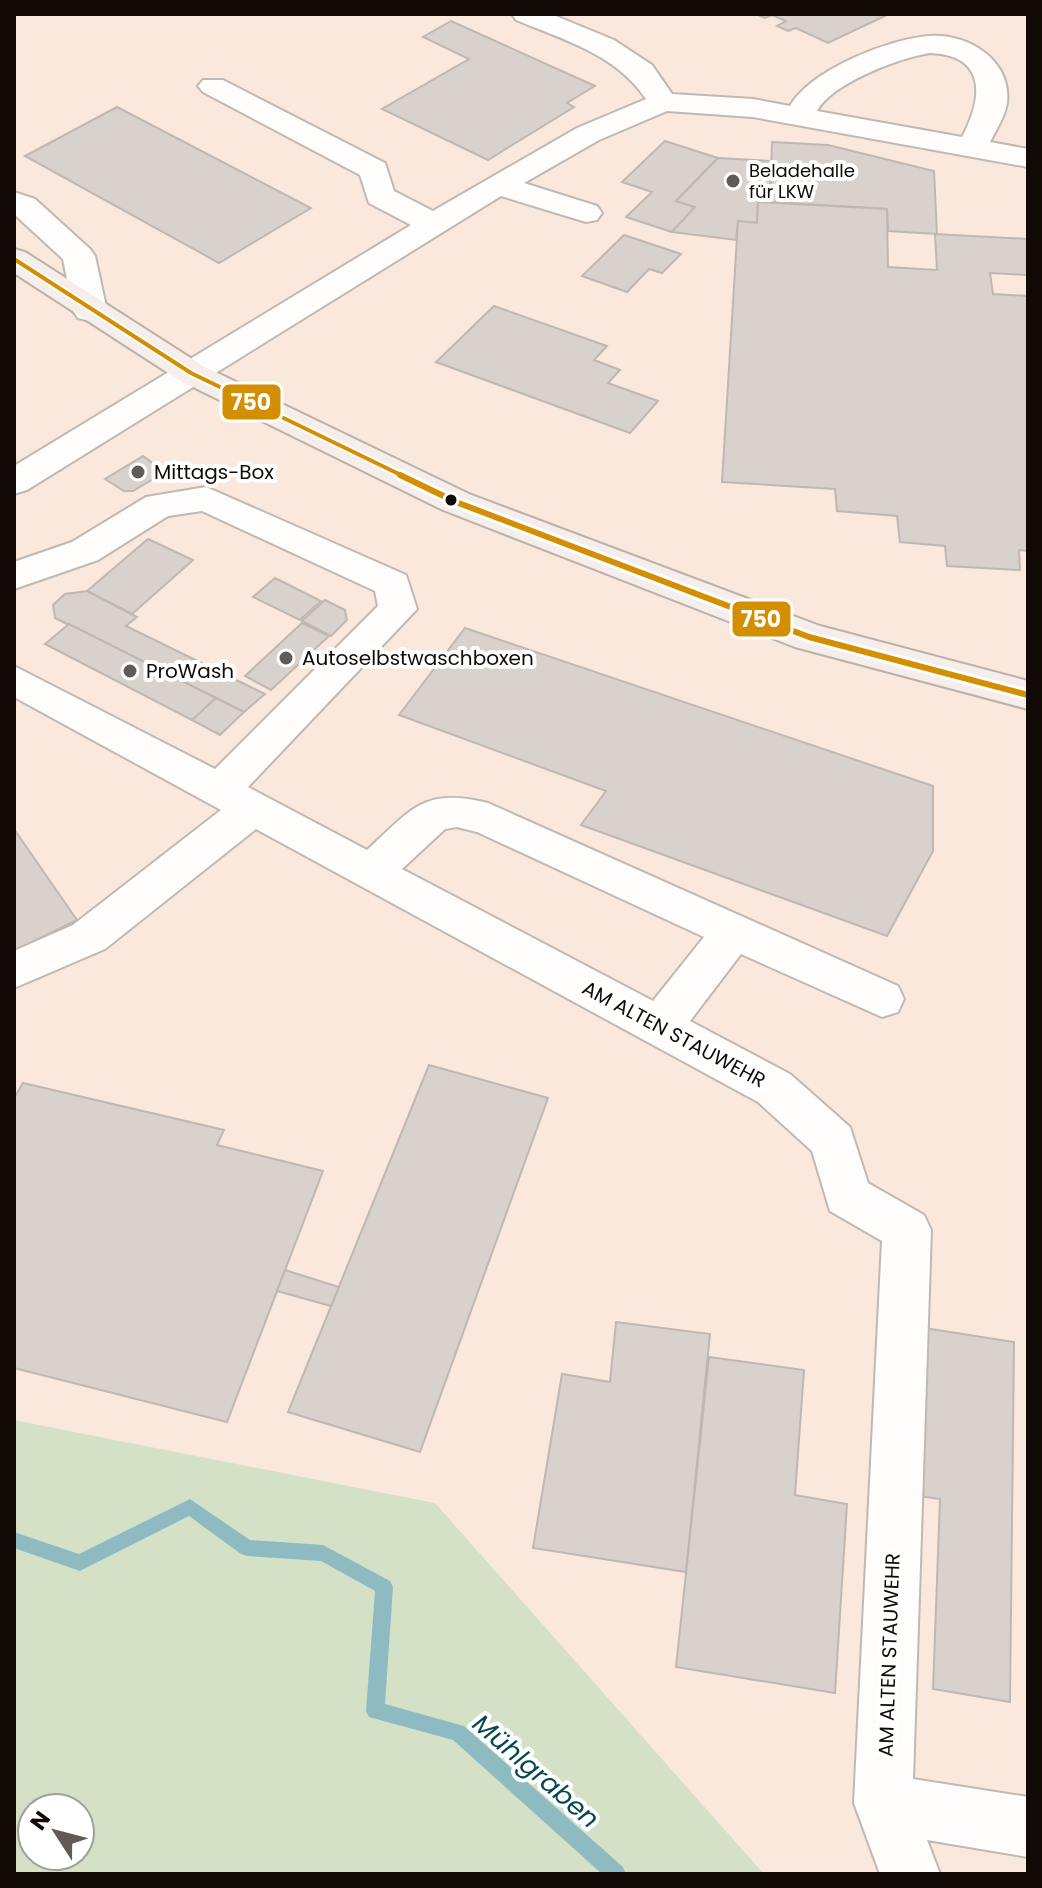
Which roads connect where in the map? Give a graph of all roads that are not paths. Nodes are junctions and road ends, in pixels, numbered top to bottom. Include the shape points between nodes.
1 (526, 14) edge
2 (213, 86) dead end
3 (663, 102) junction
4 (799, 116) junction
5 (972, 148) junction
6 (1028, 158) edge
7 (498, 185) junction
8 (14, 201) edge
9 (586, 213) dead end
10 (434, 224) junction
11 (14, 259) edge
12 (90, 311) junction
13 (191, 373) junction
14 (14, 482) edge
15 (14, 576) edge
16 (14, 680) edge
17 (1028, 695) edge
18 (236, 799) junction
19 (371, 872) junction
20 (734, 931) junction
21 (14, 970) edge
22 (882, 999) dead end
23 (659, 1027) junction
24 (883, 1803) junction
25 (1028, 1827) edge
26 (910, 1874) edge

1 - 3 street via 604,46 642,71
2 - 10 street via 374,170 380,196
3 - 4 street
3 - 7 street via 588,134
4 - 5 street
4 - 5 street via 815,91 885,57 942,45 977,57 990,75 992,104
5 - 6 street
7 - 9 street
7 - 10 street
8 - 12 street via 79,256
10 - 13 street
11 - 12 main road
12 - 13 main road
13 - 14 street
13 - 17 main road via 341,449 552,541 809,637
15 - 18 street via 85,551 159,505 206,499 393,584 398,609
16 - 18 street, AM ALTEN STAUWEHR
18 - 19 street, AM ALTEN STAUWEHR
18 - 21 street via 89,937
19 - 20 street via 433,815 457,811 523,834
19 - 23 street, AM ALTEN STAUWEHR
20 - 22 street
20 - 23 street
23 - 24 street, AM ALTEN STAUWEHR via 774,1088 833,1141 847,1196 907,1230
24 - 25 street
24 - 26 street, AM ALTEN STAUWEHR

